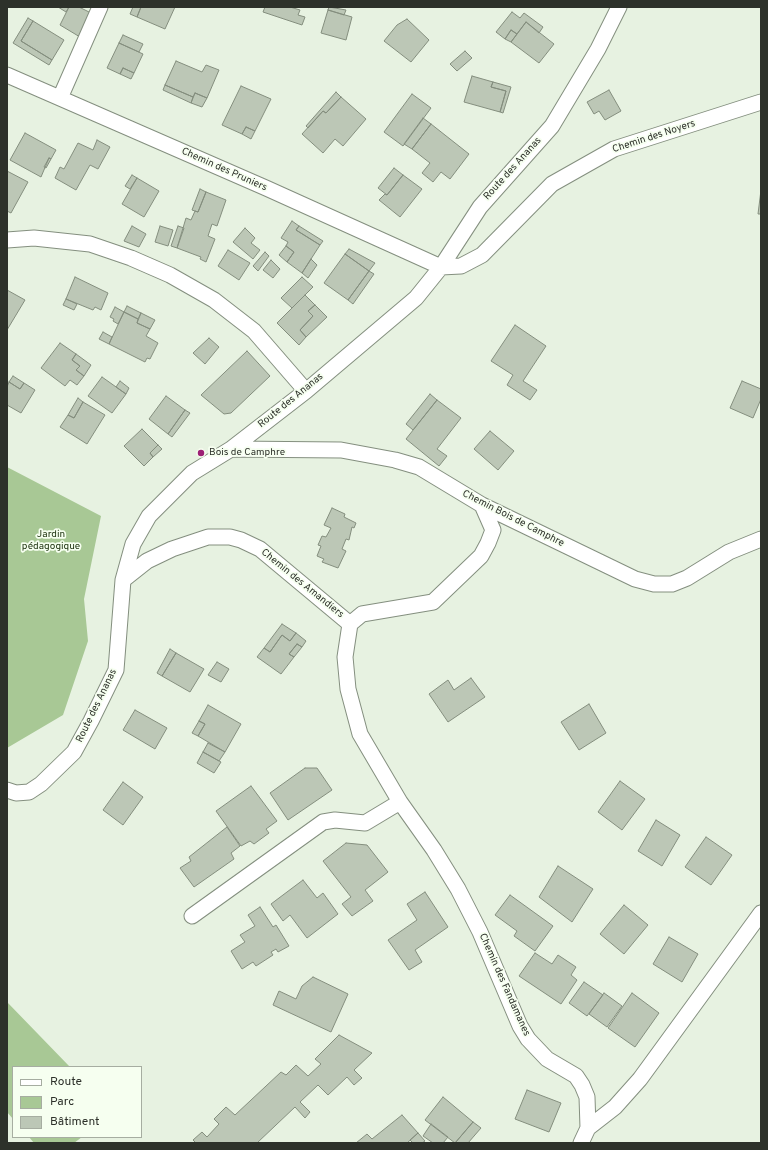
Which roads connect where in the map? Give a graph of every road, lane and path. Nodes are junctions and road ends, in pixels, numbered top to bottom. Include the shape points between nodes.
1 (100, 7) edge
2 (620, 7) edge
3 (7, 75) edge
4 (60, 98) junction
5 (761, 102) edge
6 (7, 240) edge
7 (441, 266) junction
8 (306, 390) junction
9 (231, 449) junction
10 (482, 505) junction
11 (761, 539) edge
12 (123, 580) junction
13 (350, 624) junction
14 (7, 790) edge
15 (400, 802) junction
16 (761, 913) edge
17 (192, 916) dead end
18 (588, 1128) junction
19 (581, 1143) edge

1 - 4 street
2 - 7 street, Route des Ananas via 598,50 552,126 480,207
3 - 4 street, Chemin des Pruniers
4 - 7 street, Chemin des Pruniers
5 - 7 street, Chemin des Noyers via 614,149 552,184 482,255 461,266
6 - 8 street via 34,238 90,244 170,275 214,300 254,331
7 - 8 street, Route des Ananas via 416,298
8 - 9 street, Route des Ananas
9 - 10 street, Chemin Bois de Camphre via 341,450 395,460 419,468
9 - 12 street, Route des Ananas via 192,474 150,516 133,544
10 - 11 street, Chemin Bois de Camphre via 634,579 654,584 672,584 687,578 729,552
10 - 13 street via 493,530 488,543 481,556 434,602 362,614
12 - 13 street, Chemin des Amandiers via 147,562 172,549 208,537 230,537 260,549
12 - 14 street, Route des Ananas via 116,670 74,752 29,792 16,793
13 - 15 street, Chemin des Fandamanes via 345,657 348,690 360,734
15 - 17 street via 365,823 335,820 323,822
15 - 18 street, Chemin des Fandamanes via 458,889 528,1039 547,1059 576,1076 582,1085 586,1097
16 - 18 street via 640,1079 615,1107
18 - 19 street

